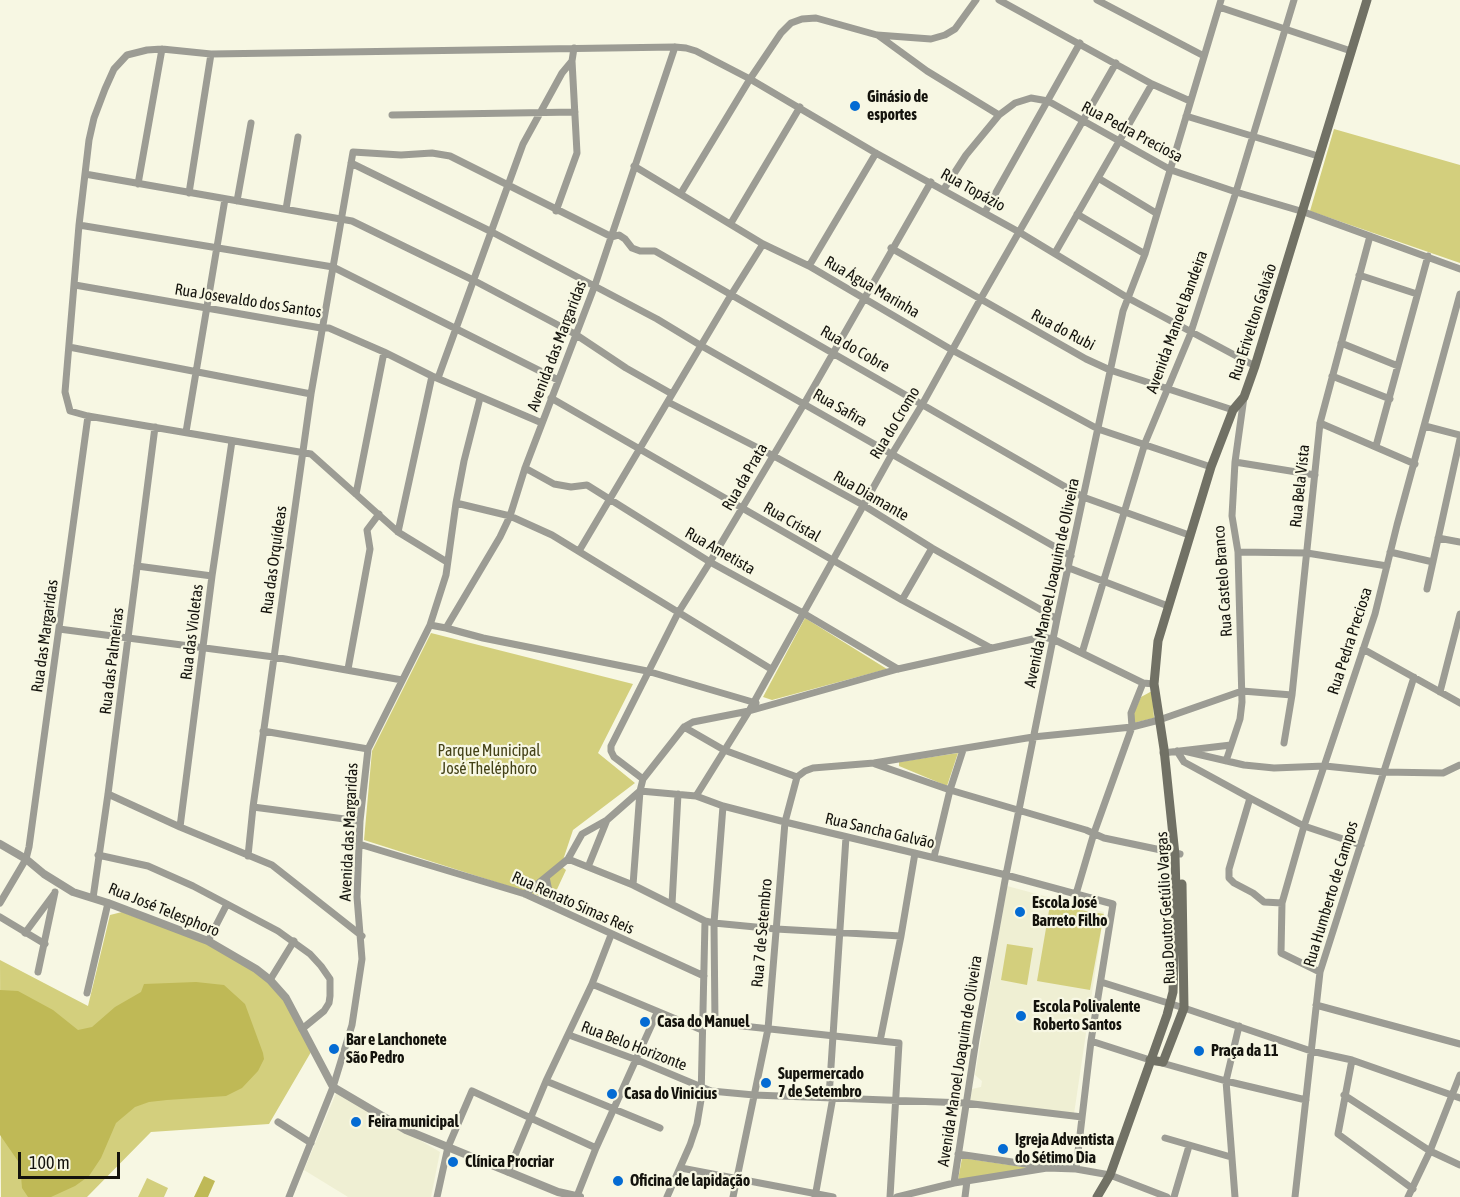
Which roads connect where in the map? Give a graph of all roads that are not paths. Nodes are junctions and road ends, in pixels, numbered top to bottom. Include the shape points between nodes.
1 (976, 0) edge
2 (999, 0) edge
3 (1097, 0) edge
4 (1294, 0) edge
5 (1367, 0) edge
6 (1220, 3) edge
7 (1286, 28) junction
8 (877, 35) junction
9 (1080, 43) junction
10 (675, 47) junction
11 (574, 48) junction
12 (162, 49) junction
13 (1351, 51) junction
14 (211, 54) junction
15 (1204, 56) junction
16 (572, 61) junction
17 (1116, 63) junction
18 (750, 79) junction
19 (1152, 84) junction
20 (1048, 101) junction
21 (1190, 101) junction
22 (800, 107) junction
23 (575, 112) junction
24 (541, 113) junction
25 (999, 114) junction
26 (392, 116) dead end
27 (1186, 116) junction
28 (1083, 122) junction
29 (251, 123) dead end
30 (298, 137) dead end
31 (1252, 137) junction
32 (1119, 142) junction
33 (876, 153) junction
34 (1318, 156) junction
35 (351, 163) junction
36 (634, 166) junction
37 (1171, 170) junction
38 (86, 174) junction
39 (1098, 178) junction
40 (931, 182) junction
41 (138, 184) junction
42 (507, 184) junction
43 (944, 189) junction
44 (1236, 192) junction
45 (189, 193) junction
46 (681, 193) junction
47 (225, 199) junction
48 (237, 201) junction
49 (286, 209) junction
50 (556, 210) junction
51 (985, 212) junction
52 (1304, 212) junction
53 (1156, 213) junction
54 (1077, 214) junction
55 (341, 218) junction
56 (731, 223) junction
57 (79, 225) junction
58 (492, 232) junction
59 (1019, 232) junction
60 (1370, 236) junction
61 (612, 237) junction
62 (764, 243) junction
63 (218, 248) junction
64 (891, 248) junction
65 (1055, 253) junction
66 (1145, 254) junction
67 (1428, 256) junction
68 (809, 266) junction
69 (333, 267) junction
70 (1460, 269) edge
71 (1359, 275) junction
72 (473, 280) junction
73 (75, 285) junction
74 (595, 285) junction
75 (1417, 294) junction
76 (1460, 294) edge
77 (730, 295) junction
78 (864, 298) junction
79 (1128, 298) junction
80 (980, 300) junction
81 (207, 308) junction
82 (321, 328) junction
83 (456, 329) junction
84 (1191, 333) junction
85 (575, 334) junction
86 (1341, 343) junction
87 (700, 345) junction
88 (69, 347) junction
89 (952, 350) junction
90 (384, 351) junction
91 (834, 352) junction
92 (1255, 366) junction
93 (1398, 366) junction
94 (1110, 370) junction
95 (196, 372) junction
96 (1332, 376) junction
97 (435, 377) junction
98 (558, 380) junction
99 (1167, 388) junction
100 (311, 394) junction
101 (672, 394) junction
102 (1245, 397) junction
103 (480, 398) junction
104 (551, 398) junction
105 (1390, 399) junction
106 (668, 402) junction
107 (923, 403) junction
108 (804, 404) junction
109 (1233, 410) junction
110 (88, 416) junction
111 (542, 423) junction
112 (1320, 423) junction
113 (1425, 426) junction
114 (155, 427) junction
115 (1098, 429) junction
116 (186, 432) junction
117 (1460, 437) edge
118 (232, 441) junction
119 (1145, 443) junction
120 (1376, 446) junction
121 (639, 450) junction
122 (303, 452) junction
123 (892, 454) junction
124 (772, 455) junction
125 (1235, 462) junction
126 (1415, 464) junction
127 (1211, 467) junction
128 (525, 468) junction
129 (1315, 474) junction
130 (356, 494) junction
131 (1083, 497) junction
132 (608, 500) junction
133 (456, 503) junction
134 (863, 506) junction
135 (742, 508) junction
136 (1125, 512) junction
137 (379, 514) junction
138 (510, 516) junction
139 (398, 532) junction
140 (1189, 535) junction
141 (1438, 538) junction
142 (1460, 542) edge
143 (932, 548) junction
144 (579, 551) junction
145 (1238, 552) junction
146 (1390, 552) junction
147 (1307, 553) junction
148 (1071, 556) junction
149 (833, 561) junction
150 (447, 562) junction
151 (710, 562) junction
152 (1433, 562) junction
153 (137, 566) junction
154 (1386, 566) junction
155 (1069, 568) junction
156 (212, 576) junction
157 (1102, 581) junction
158 (1427, 589) dead end
159 (902, 600) junction
160 (1168, 606) junction
161 (678, 613) junction
162 (803, 613) junction
163 (1460, 614) edge
164 (1057, 619) junction
165 (430, 625) junction
166 (446, 628) junction
167 (59, 629) junction
168 (129, 637) junction
169 (1053, 639) junction
170 (203, 646) junction
171 (990, 648) junction
172 (1363, 649) junction
173 (1082, 653) junction
174 (274, 657) junction
175 (348, 669) junction
176 (771, 669) junction
177 (898, 669) junction
178 (647, 671) junction
179 (1414, 677) junction
180 (402, 680) junction
181 (1143, 683) junction
182 (1154, 684) junction
183 (1242, 691) junction
184 (1440, 692) junction
185 (1292, 695) junction
186 (753, 702) junction
187 (768, 704) junction
188 (1460, 704) edge
189 (749, 711) junction
190 (1160, 720) junction
191 (684, 727) junction
192 (1132, 727) junction
193 (263, 730) junction
194 (1033, 737) junction
195 (1284, 743) dead end
196 (1231, 745) junction
197 (368, 749) junction
198 (724, 750) junction
199 (963, 750) junction
200 (1181, 751) junction
201 (1164, 752) junction
202 (1226, 761) junction
203 (874, 763) junction
204 (1460, 765) edge
205 (1325, 766) junction
206 (1383, 772) junction
207 (797, 777) junction
208 (643, 779) junction
209 (950, 790) junction
210 (640, 791) junction
211 (108, 794) junction
212 (678, 794) junction
213 (696, 796) junction
214 (1250, 798) junction
215 (723, 806) junction
216 (253, 807) junction
217 (1019, 809) junction
218 (607, 820) junction
219 (360, 821) junction
220 (785, 822) junction
221 (1304, 826) junction
222 (180, 827) junction
223 (1094, 833) junction
224 (846, 837) junction
225 (0, 844) edge
226 (359, 844) junction
227 (1361, 845) junction
228 (915, 853) junction
229 (1177, 854) junction
230 (98, 855) junction
231 (248, 856) junction
232 (934, 857) junction
233 (26, 859) junction
234 (568, 860) junction
235 (588, 867) junction
236 (1006, 875) junction
237 (546, 876) junction
238 (60, 884) junction
239 (633, 885) junction
240 (55, 892) junction
241 (525, 894) junction
242 (1077, 894) junction
243 (93, 898) junction
244 (0, 903) edge
245 (108, 903) junction
246 (227, 903) junction
247 (1282, 903) junction
248 (672, 904) junction
249 (552, 905) junction
250 (0, 917) edge
251 (705, 921) junction
252 (714, 923) junction
253 (776, 929) junction
254 (840, 932) junction
255 (25, 933) junction
256 (611, 935) junction
257 (362, 936) junction
258 (902, 936) junction
259 (208, 941) junction
260 (294, 941) junction
261 (45, 944) junction
262 (38, 972) dead end
263 (1320, 972) junction
264 (704, 976) junction
265 (270, 980) junction
266 (1101, 982) junction
267 (592, 984) junction
268 (87, 993) dead end
269 (1170, 1004) junction
270 (1316, 1005) junction
271 (1184, 1008) junction
272 (657, 1013) junction
273 (1167, 1015) junction
274 (1179, 1020) junction
275 (715, 1023) junction
276 (702, 1026) junction
277 (1239, 1026) junction
278 (302, 1029) junction
279 (768, 1029) junction
280 (569, 1035) junction
281 (833, 1036) junction
282 (880, 1041) junction
283 (1091, 1041) junction
284 (1460, 1044) edge
285 (1311, 1051) junction
286 (1151, 1058) junction
287 (637, 1060) junction
288 (1352, 1060) junction
289 (1163, 1061) junction
290 (1460, 1075) edge
291 (546, 1081) junction
292 (1226, 1081) junction
293 (333, 1087) junction
294 (702, 1087) junction
295 (754, 1095) junction
296 (1344, 1095) junction
297 (831, 1097) junction
298 (1456, 1097) edge
299 (897, 1099) junction
300 (1306, 1100) junction
301 (965, 1103) junction
302 (614, 1109) junction
303 (1082, 1117) junction
304 (530, 1118) junction
305 (278, 1122) dead end
306 (660, 1128) dead end
307 (1165, 1138) dead end
308 (310, 1143) junction
309 (1190, 1146) junction
310 (448, 1147) junction
311 (596, 1148) junction
312 (1430, 1151) junction
313 (958, 1154) junction
314 (1231, 1157) junction
315 (1460, 1165) edge
316 (681, 1167) junction
317 (1047, 1168) junction
318 (1076, 1169) junction
319 (508, 1172) junction
320 (1110, 1175) junction
321 (737, 1178) junction
322 (967, 1181) junction
323 (954, 1183) junction
324 (1413, 1189) junction
325 (557, 1195) edge
326 (579, 1196) edge
327 (815, 1196) edge
328 (290, 1197) edge
329 (436, 1197) edge
330 (667, 1197) edge
331 (733, 1197) edge
332 (833, 1197) edge
333 (890, 1197) edge
334 (897, 1197) edge
335 (965, 1197) edge
336 (1097, 1197) edge
337 (1167, 1197) edge
338 (1174, 1197) edge
339 (1234, 1197) edge
340 (1295, 1197) edge
341 (1407, 1197) edge

1 - 8 street via 963,20 945,35 931,39
2 - 9 street
3 - 15 street
4 - 7 street, Avenida Manoel Bandeira
5 - 13 main road, Rua Erivelton Galvão
6 - 7 street
6 - 15 street, Avenida Manoel Joaquim de Oliveira
7 - 13 street
7 - 31 street, Avenida Manoel Bandeira
8 - 18 street via 816,18 802,19 781,33
8 - 25 street via 927,71
9 - 17 street
9 - 20 street
10 - 11 street, Rua Topázio
10 - 18 street, Rua Topázio via 696,51
10 - 36 street, Avenida das Margaridas
11 - 14 street, Rua Topázio
11 - 16 street
12 - 14 street, Rua Topázio
12 - 38 street, Rua Topázio via 134,52 114,69 94,118
12 - 41 street
13 - 34 main road, Rua Erivelton Galvão
14 - 45 street
15 - 21 street, Avenida Manoel Joaquim de Oliveira
16 - 23 street
16 - 24 street
17 - 19 street
17 - 28 street, Rua do Cromo
18 - 22 street, Rua Topázio
18 - 46 street
19 - 21 street
19 - 32 street
20 - 25 street, Rua Pedra Preciosa via 1031,98
20 - 28 street, Rua Pedra Preciosa
20 - 51 street
21 - 27 street, Avenida Manoel Joaquim de Oliveira
22 - 33 street, Rua Topázio
22 - 56 street
23 - 24 street
23 - 50 street via 577,153
24 - 26 street
24 - 42 street
25 - 43 street
27 - 31 street
27 - 37 street, Avenida Manoel Joaquim de Oliveira
28 - 32 street, Rua Pedra Preciosa
28 - 59 street, Rua do Cromo
29 - 48 street
30 - 49 street
31 - 34 street
31 - 44 street, Avenida Manoel Bandeira
32 - 37 street, Rua Pedra Preciosa
32 - 39 street
33 - 40 street, Rua Topázio
33 - 68 street
34 - 52 main road, Rua Erivelton Galvão
35 - 42 street, Rua das Orquídeas via 353,152 440,154
35 - 55 street, Rua das Orquídeas
35 - 58 street, Rua Safira
36 - 46 street, Rua Água Marinha
36 - 61 street, Avenida das Margaridas
37 - 44 street, Rua Pedra Preciosa
37 - 53 street, Avenida Manoel Joaquim de Oliveira
38 - 41 street
38 - 57 street, Rua Topázio
39 - 53 street
39 - 54 street
40 - 43 street, Rua Topázio
40 - 64 street, Rua da Prata
41 - 45 street
42 - 50 street
42 - 58 street
43 - 51 street, Rua Topázio
44 - 52 street, Rua Pedra Preciosa
44 - 84 street, Avenida Manoel Bandeira
45 - 47 street
46 - 56 street, Rua Água Marinha
47 - 48 street
47 - 63 street
48 - 49 street
49 - 55 street
50 - 61 street
51 - 59 street, Rua Topázio
52 - 60 street, Rua Pedra Preciosa
52 - 92 main road, Rua Erivelton Galvão
53 - 66 street, Avenida Manoel Joaquim de Oliveira
54 - 65 street
54 - 66 street
55 - 69 street, Rua das Orquídeas
55 - 72 street
56 - 62 street, Rua Água Marinha
57 - 63 street
57 - 73 street, Rua Topázio
58 - 72 street
58 - 74 street, Rua Safira
59 - 65 street, Rua Topázio
59 - 80 street, Rua do Cromo
60 - 67 street, Rua Pedra Preciosa
60 - 71 street, Rua Bela Vista
61 - 74 street, Avenida das Margaridas
61 - 77 street, Rua do Cobre via 619,235 640,251 655,250
62 - 68 street, Rua Água Marinha
62 - 77 street
63 - 69 street
63 - 81 street
64 - 78 street, Rua da Prata
64 - 80 street, Rua do Rubi
65 - 79 street, Rua Topázio
66 - 79 street, Avenida Manoel Joaquim de Oliveira
67 - 70 street, Rua Pedra Preciosa
67 - 75 street
68 - 78 street, Rua Água Marinha
69 - 82 street, Rua das Orquídeas
69 - 83 street
71 - 75 street
71 - 86 street, Rua Bela Vista
72 - 83 street
72 - 85 street
73 - 81 street, Rua Josevaldo dos Santos
73 - 88 street, Rua Topázio
74 - 85 street, Avenida das Margaridas
74 - 87 street, Rua Safira
75 - 93 street
76 - 113 street, Rua Pedra Preciosa
77 - 87 street
77 - 91 street, Rua do Cobre
78 - 89 street, Rua Água Marinha
78 - 91 street, Rua da Prata
79 - 84 street, Rua Topázio
79 - 94 street, Avenida Manoel Joaquim de Oliveira
80 - 89 street, Rua do Cromo
80 - 94 street, Rua do Rubi
81 - 82 street, Rua Josevaldo dos Santos
81 - 95 street
82 - 90 street, Rua Josevaldo dos Santos
82 - 100 street, Rua das Orquídeas
83 - 97 street
83 - 98 street
84 - 92 street, Rua Topázio
84 - 99 street, Avenida Manoel Bandeira
85 - 98 street, Avenida das Margaridas
85 - 101 street
86 - 93 street
86 - 96 street, Rua Bela Vista
87 - 101 street
87 - 108 street, Rua Safira
88 - 95 street
88 - 110 street, Rua Topázio via 66,402 70,411
89 - 107 street, Rua do Cromo
89 - 115 street, Rua Água Marinha
90 - 97 street, Rua Josevaldo dos Santos
90 - 130 street
91 - 107 street, Rua do Cobre
91 - 108 street, Rua da Prata
92 - 102 main road, Rua Erivelton Galvão
93 - 105 street
94 - 99 street, Rua do Rubi
94 - 115 street, Avenida Manoel Joaquim de Oliveira
95 - 100 street
95 - 116 street
96 - 105 street
96 - 112 street, Rua Bela Vista
97 - 103 street, Rua Josevaldo dos Santos
97 - 139 street
98 - 104 street, Avenida das Margaridas
99 - 109 street, Rua do Rubi
99 - 119 street, Avenida Manoel Bandeira
100 - 122 street, Rua das Orquídeas
101 - 106 street
102 - 109 main road, Rua Erivelton Galvão
102 - 125 street, Rua Castelo Branco
103 - 111 street, Rua Josevaldo dos Santos
103 - 133 street, Avenida das Margaridas
104 - 111 street, Avenida das Margaridas
104 - 121 street, Rua Cristal
105 - 120 street
106 - 121 street
106 - 124 street, Rua Diamante
107 - 123 street, Rua do Cromo
107 - 131 street, Rua do Cobre
108 - 123 street, Rua Safira
108 - 124 street, Rua da Prata
109 - 127 main road, Rua Erivelton Galvão
110 - 114 street
110 - 167 street, Rua das Margaridas
111 - 128 street, Avenida das Margaridas
112 - 120 street
112 - 129 street, Rua Bela Vista
113 - 117 street
113 - 126 street, Rua Pedra Preciosa
114 - 116 street
114 - 153 street, Rua das Palmeiras
115 - 119 street, Rua Água Marinha
115 - 131 street, Avenida Manoel Joaquim de Oliveira
116 - 118 street
117 - 141 street
118 - 122 street
118 - 156 street, Rua das Violetas
119 - 127 street, Rua Água Marinha
119 - 136 street, Avenida Manoel Bandeira
120 - 126 street
121 - 132 street
121 - 135 street, Rua Cristal
122 - 130 street via 311,454
122 - 174 street, Rua das Orquídeas
123 - 134 street, Rua do Cromo
123 - 148 street, Rua Safira
124 - 134 street, Rua Diamante
124 - 135 street, Rua da Prata
125 - 129 street
125 - 145 street, Rua Castelo Branco via 1232,516
126 - 146 street, Rua Pedra Preciosa
127 - 140 main road, Rua Erivelton Galvão
128 - 132 street, Rua Ametista via 554,484 587,486
128 - 138 street, Avenida das Margaridas
129 - 147 street, Rua Bela Vista
130 - 137 street
131 - 136 street, Rua do Cobre
131 - 148 street, Avenida Manoel Joaquim de Oliveira
132 - 144 street
132 - 151 street, Rua Ametista
133 - 138 street
133 - 150 street, Avenida das Margaridas
134 - 143 street, Rua Diamante
134 - 149 street, Rua do Cromo
135 - 149 street, Rua Cristal
135 - 151 street, Rua da Prata
136 - 140 street, Rua do Cobre
136 - 157 street, Avenida Manoel Bandeira
137 - 139 street
137 - 175 street via 367,530 370,549
138 - 144 street
138 - 166 street, Avenida das Margaridas
139 - 150 street
140 - 160 main road, Rua Erivelton Galvão
141 - 142 street
141 - 152 street
143 - 159 street
143 - 164 street, Rua Diamante
144 - 161 street
145 - 147 street
145 - 183 street, Rua Castelo Branco
146 - 152 street
146 - 154 street, Rua Pedra Preciosa
147 - 154 street
147 - 185 street, Rua Bela Vista
148 - 155 street, Avenida Manoel Joaquim de Oliveira
149 - 159 street, Rua Cristal
149 - 162 street, Rua do Cromo
150 - 165 street, Avenida das Margaridas
151 - 161 street, Rua da Prata
151 - 162 street, Rua Ametista
152 - 158 street
153 - 156 street
153 - 168 street, Rua das Palmeiras
154 - 172 street, Rua Pedra Preciosa
155 - 157 street
155 - 164 street, Avenida Manoel Joaquim de Oliveira
156 - 170 street, Rua das Violetas
157 - 160 street
157 - 173 street, Avenida Manoel Bandeira
159 - 171 street, Rua Cristal
160 - 182 main road, Rua Erivelton Galvão via 1158,641
161 - 176 street
161 - 178 street, Rua da Prata
162 - 176 street, Rua do Cromo
162 - 177 street, Rua Ametista
163 - 184 street
164 - 169 street, Avenida Manoel Joaquim de Oliveira
165 - 166 street
165 - 180 street, Avenida das Margaridas
166 - 178 street
167 - 168 street
167 - 233 street, Rua das Margaridas
168 - 170 street
168 - 211 street, Rua das Palmeiras
169 - 171 street
169 - 173 street
169 - 194 street, Avenida Manoel Joaquim de Oliveira
170 - 174 street
170 - 222 street, Rua das Violetas
171 - 177 street
172 - 179 street
172 - 205 street, Rua Pedra Preciosa
173 - 181 street
174 - 175 street
174 - 193 street, Rua das Orquídeas
175 - 180 street
176 - 186 street, Rua do Cromo
177 - 187 street
178 - 186 street
178 - 208 street, Rua da Prata via 611,746 614,757
179 - 184 street
179 - 206 street, Rua Humberto de Campos
180 - 197 street, Avenida das Margaridas
181 - 182 street
181 - 192 street via 1131,714
182 - 190 main road, Rua Doutor Getúlio Vargas
183 - 185 street
183 - 190 street
183 - 196 street, Rua Castelo Branco via 1240,719
184 - 188 street
185 - 195 street, Rua Bela Vista
186 - 187 street
186 - 189 street, Rua do Cromo
187 - 189 street
189 - 191 street
189 - 198 street, Rua do Cromo
190 - 192 street
190 - 201 main road, Rua Doutor Getúlio Vargas
191 - 198 street
191 - 208 street
192 - 194 street
192 - 223 street
193 - 197 street
193 - 216 street, Rua das Orquídeas
194 - 199 street
194 - 217 street, Avenida Manoel Joaquim de Oliveira
196 - 200 street
196 - 202 street, Rua Castelo Branco
197 - 219 street, Avenida das Margaridas
198 - 207 street
198 - 213 street, Rua do Cromo
199 - 203 street
199 - 209 street
200 - 201 street
200 - 202 street
200 - 214 street via 1184,762
201 - 229 main road, Rua Doutor Getúlio Vargas
202 - 205 street via 1274,768
203 - 207 street via 813,768
203 - 209 street
204 - 206 street via 1443,773
205 - 206 street
205 - 221 street, Rua Pedra Preciosa
206 - 227 street, Rua Humberto de Campos
207 - 220 street, Rua 7 de Setembro
208 - 210 street
209 - 217 street
209 - 232 street
210 - 212 street, Rua Sancha Galvão
210 - 218 street
210 - 239 street
211 - 222 street
211 - 230 street, Rua das Palmeiras
212 - 213 street, Rua Sancha Galvão
212 - 248 street
213 - 215 street, Rua Sancha Galvão
214 - 221 street
214 - 247 street via 1228,874 1234,883 1264,902
215 - 220 street, Rua Sancha Galvão
215 - 252 street
216 - 219 street
216 - 231 street, Rua das Orquídeas
217 - 223 street
217 - 236 street, Avenida Manoel Joaquim de Oliveira
218 - 234 street via 582,834
218 - 235 street
219 - 226 street, Avenida das Margaridas
220 - 224 street, Rua Sancha Galvão
220 - 253 street, Rua 7 de Setembro
221 - 227 street
221 - 247 street, Rua Pedra Preciosa
222 - 231 street
223 - 229 street
223 - 242 street
224 - 228 street, Rua Sancha Galvão
224 - 254 street
225 - 233 street, Rua José Telesphoro
226 - 241 street, Rua Renato Simas Reis
226 - 257 street, Avenida das Margaridas via 357,897
227 - 263 street, Rua Humberto de Campos
228 - 232 street, Rua Sancha Galvão
228 - 258 street
229 - 269 main road, Rua Doutor Getúlio Vargas via 1174,984
229 - 271 main road, Rua Doutor Getúlio Vargas via 1184,926
230 - 243 street, Rua das Palmeiras
230 - 246 street via 148,866
231 - 257 street via 272,865
232 - 236 street, Rua Sancha Galvão
233 - 238 street, Rua José Telesphoro
233 - 244 street
234 - 235 street
234 - 237 street
235 - 239 street
236 - 242 street, Rua Sancha Galvão
236 - 301 street, Avenida Manoel Joaquim de Oliveira
237 - 241 street
237 - 249 street
238 - 240 street
238 - 243 street, Rua José Telesphoro
239 - 248 street
240 - 255 street
240 - 261 street
241 - 249 street, Rua Renato Simas Reis
242 - 266 street, Rua Sancha Galvão via 1113,904
243 - 245 street, Rua José Telesphoro
245 - 259 street, Rua José Telesphoro
245 - 268 street
246 - 259 street
246 - 260 street
247 - 263 street, Rua Pedra Preciosa via 1281,952
248 - 251 street
249 - 256 street, Rua Renato Simas Reis
250 - 255 street
251 - 252 street
251 - 264 street
252 - 253 street
252 - 275 street
253 - 254 street
253 - 279 street, Rua 7 de Setembro
254 - 258 street
254 - 281 street
255 - 261 street
256 - 264 street, Rua Renato Simas Reis
256 - 267 street
257 - 293 street, Avenida das Margaridas via 352,1025
258 - 282 street
259 - 265 street, Rua José Telesphoro
260 - 265 street
260 - 278 street via 321,966 331,983 327,1007
261 - 262 street
263 - 270 street, Rua Humberto de Campos
264 - 276 street
265 - 278 street, Rua José Telesphoro
266 - 269 street
266 - 283 street
267 - 272 street
267 - 280 street
269 - 271 street
269 - 273 main road, Rua Doutor Getúlio Vargas
270 - 284 street
270 - 285 street, Rua Humberto de Campos
271 - 274 main road, Rua Doutor Getúlio Vargas
271 - 277 street
272 - 276 street
272 - 287 street
273 - 274 main road
273 - 286 main road, Rua Doutor Getúlio Vargas
274 - 289 main road, Rua Doutor Getúlio Vargas
275 - 276 street
275 - 279 street
276 - 294 street
277 - 285 street
277 - 292 street
278 - 293 street, Rua José Telesphoro
279 - 281 street
279 - 295 street, Rua 7 de Setembro
280 - 287 street, Rua Belo Horizonte
280 - 291 street
281 - 282 street
281 - 297 street
282 - 299 street via 899,1043
283 - 286 street
283 - 303 street
285 - 288 street
285 - 300 street, Rua Humberto de Campos
286 - 289 main road
286 - 320 main road, Rua Doutor Getúlio Vargas
287 - 294 street, Rua Belo Horizonte
287 - 302 street
288 - 296 street
288 - 298 street
289 - 292 street
290 - 298 street
291 - 302 street
291 - 304 street
292 - 300 street
292 - 314 street
293 - 308 street, Avenida das Margaridas
293 - 310 street via 406,1130
294 - 295 street, Rua Belo Horizonte
294 - 316 street via 697,1124
295 - 297 street, Rua Belo Horizonte
295 - 321 street, Rua 7 de Setembro
296 - 312 street
296 - 324 street via 1338,1134
297 - 299 street, Rua Belo Horizonte
297 - 327 street
298 - 312 street
299 - 301 street, Rua Belo Horizonte
299 - 333 street
300 - 340 street, Rua Humberto de Campos
301 - 303 street, Rua Belo Horizonte
301 - 313 street, Avenida Manoel Joaquim de Oliveira
302 - 306 street
302 - 311 street
303 - 318 street
304 - 310 street via 472,1091
304 - 311 street
304 - 319 street
305 - 308 street
307 - 309 street
308 - 328 street, Avenida das Margaridas
309 - 314 street
309 - 338 street
310 - 319 street
310 - 329 street
311 - 326 street
312 - 315 street
312 - 324 street
313 - 317 street
313 - 323 street, Avenida Manoel Joaquim de Oliveira
314 - 339 street
316 - 321 street
316 - 330 street
317 - 318 street
317 - 322 street
318 - 320 street
319 - 325 street
320 - 336 main road, Rua Doutor Getúlio Vargas
320 - 337 street
321 - 327 street
321 - 331 street, Rua 7 de Setembro
322 - 323 street
322 - 335 street
323 - 334 street
324 - 341 street
325 - 326 street
327 - 332 street

